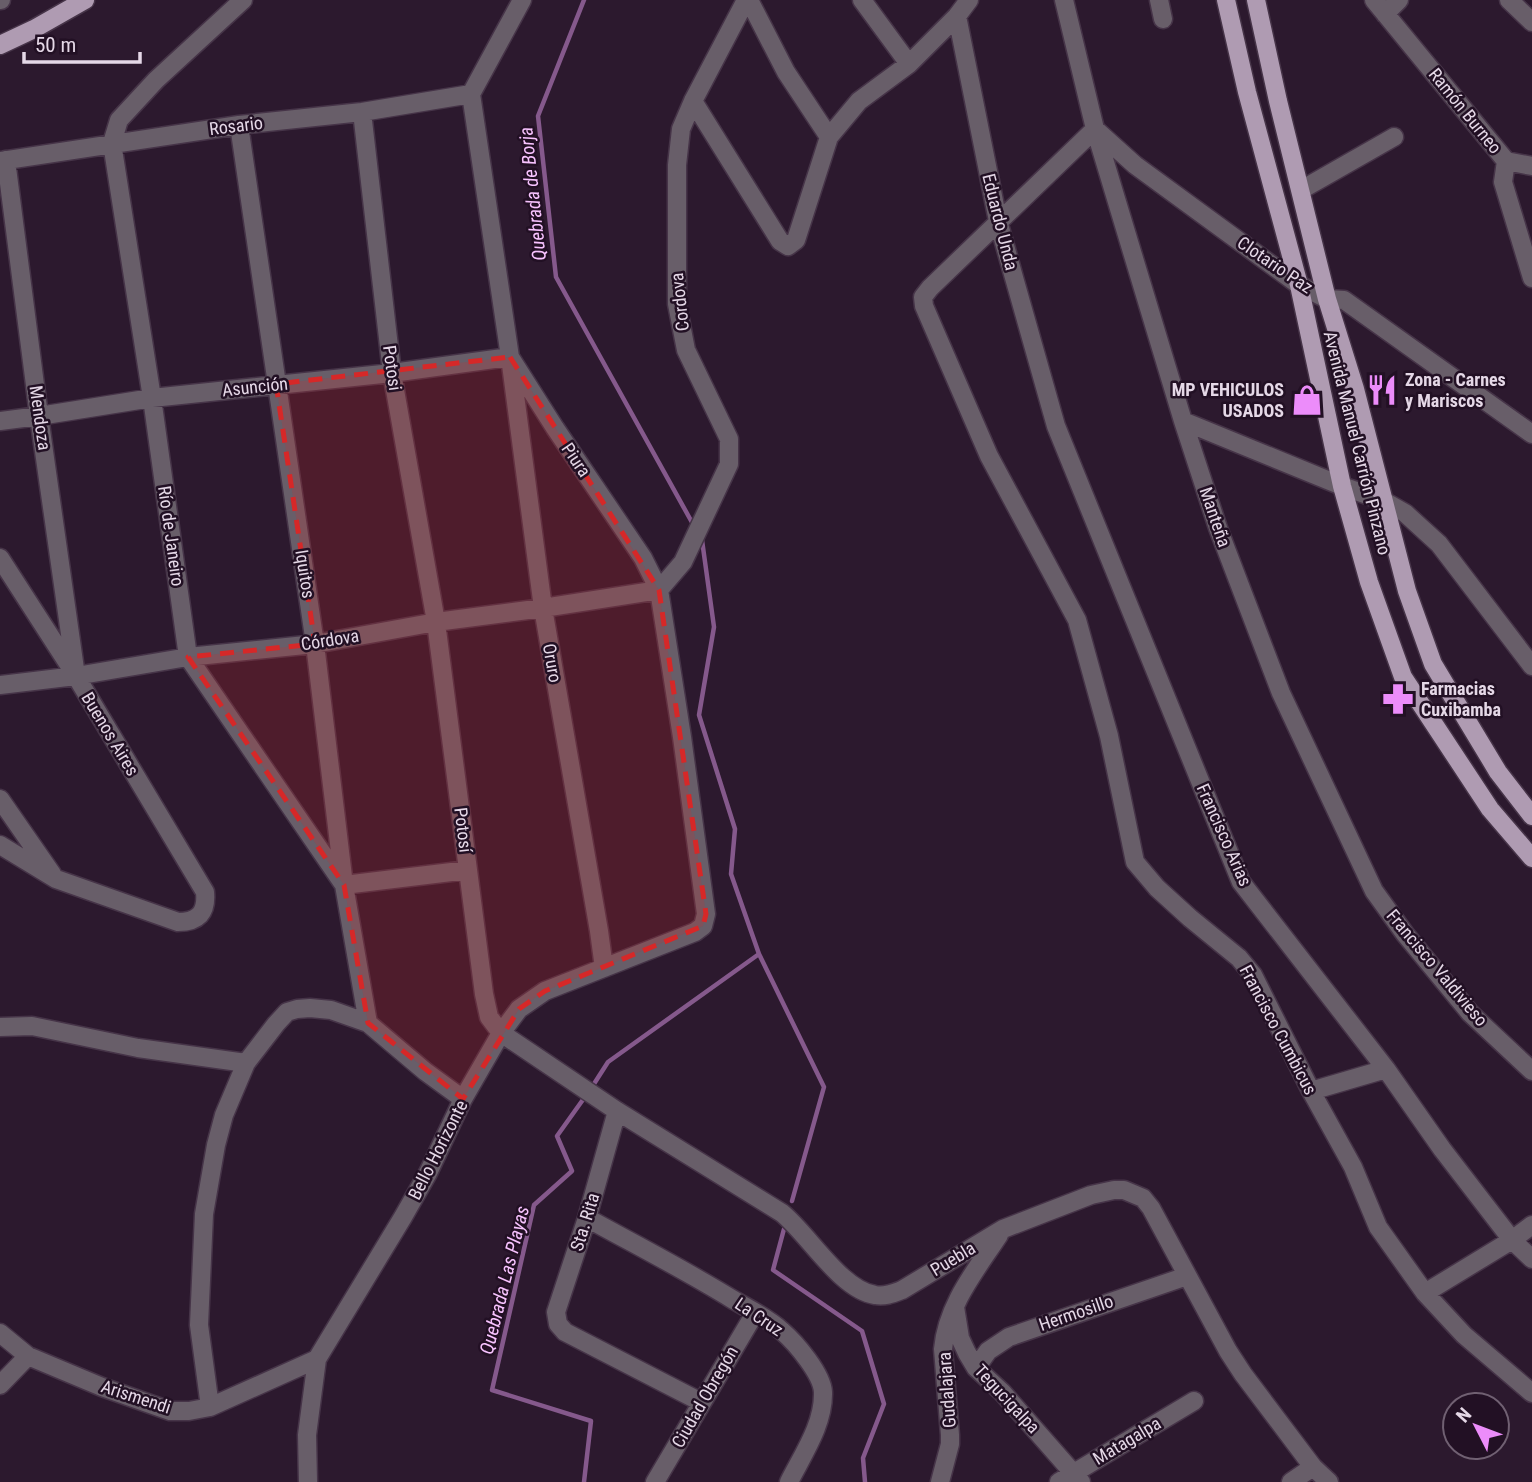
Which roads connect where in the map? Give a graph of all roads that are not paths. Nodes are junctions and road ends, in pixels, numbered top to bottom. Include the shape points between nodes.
1 (85, 0) edge
2 (243, 0) edge
3 (522, 0) edge
4 (748, 0) edge
5 (862, 0) edge
6 (969, 0) edge
7 (1064, 0) edge
8 (1159, 0) edge
9 (1226, 0) edge
10 (1256, 0) edge
11 (1399, 0) edge
12 (1509, 0) edge
13 (1380, 7) edge
14 (957, 16) junction
15 (1163, 19) dead end
16 (1532, 22) edge
17 (0, 45) edge
18 (909, 64) junction
19 (471, 94) junction
20 (693, 101) junction
21 (362, 112) junction
22 (239, 125) junction
23 (1095, 130) junction
24 (829, 136) junction
25 (1394, 137) dead end
26 (112, 143) junction
27 (3, 160) edge
28 (1506, 161) junction
29 (1532, 166) edge
30 (1301, 190) junction
31 (998, 221) junction
32 (1532, 278) edge
33 (1299, 285) junction
34 (1327, 299) junction
35 (510, 357) junction
36 (392, 373) junction
37 (276, 384) junction
38 (152, 398) junction
39 (39, 416) junction
40 (0, 421) edge
41 (1183, 421) junction
42 (1056, 426) joint
43 (1532, 433) edge
44 (1342, 486) junction
45 (1384, 501) junction
46 (0, 558) edge
47 (659, 590) junction
48 (543, 608) junction
49 (436, 622) junction
50 (315, 644) junction
51 (188, 657) junction
52 (1532, 666) edge
53 (76, 676) junction
54 (0, 685) edge
55 (0, 799) edge
56 (1532, 816) edge
57 (0, 845) edge
58 (1532, 858) edge
59 (468, 870) junction
60 (56, 879) junction
61 (344, 885) junction
62 (1374, 891) joint
63 (703, 926) joint
64 (604, 968) junction
65 (368, 1023) junction
66 (0, 1027) edge
67 (501, 1033) junction
68 (246, 1063) junction
69 (1386, 1069) junction
70 (1532, 1071) edge
71 (1311, 1091) junction
72 (463, 1099) junction
73 (617, 1111) junction
74 (587, 1219) junction
75 (1532, 1225) edge
76 (1003, 1229) junction
77 (1512, 1240) junction
78 (1532, 1259) edge
79 (1187, 1276) junction
80 (1425, 1293) junction
81 (954, 1306) junction
82 (755, 1313) junction
83 (0, 1333) edge
84 (28, 1356) junction
85 (317, 1359) junction
86 (976, 1368) junction
87 (0, 1385) edge
88 (1532, 1393) edge
89 (1194, 1401) dead end
90 (701, 1402) junction
91 (211, 1407) junction
92 (1313, 1467) junction
93 (1071, 1479) edge
94 (308, 1482) edge
95 (655, 1482) edge
96 (789, 1482) edge
97 (940, 1482) edge
98 (1291, 1482) edge
99 (1329, 1482) edge

1 - 17 main road
2 - 26 street via 119,120
3 - 19 street
4 - 20 street, Cordova
4 - 24 street via 786,72
5 - 18 street
6 - 14 street
7 - 23 street
8 - 15 street
9 - 33 main road, Avenida Manuel Carrión Pinzano
10 - 30 main road, Avenida Manuel Carrión Pinzano
11 - 13 street
12 - 16 street
13 - 28 street, Ramón Burneo
14 - 18 street
14 - 31 street, Eduardo Unda
18 - 24 street via 859,101
19 - 21 street, Rosario
19 - 35 street, Piura
20 - 24 street via 780,241 788,246 796,240
20 - 47 street, Cordova via 681,129 677,165 677,304 686,350 729,439 729,464 683,562
21 - 22 street, Rosario
21 - 36 street, Potosi
22 - 26 street, Rosario
22 - 37 street, Iquitos
23 - 31 street
23 - 33 street, Clotario Paz via 1135,166
23 - 41 street, Manteña
25 - 30 street
26 - 27 street, Rosario
26 - 38 street, Río de Janeiro
27 - 39 street, Mendoza
28 - 29 street
28 - 32 street, Ramón Burneo via 1503,183
30 - 34 main road, Avenida Manuel Carrión Pinzano
31 - 42 street, Eduardo Unda
31 - 71 street, Francisco Cumbicus via 930,288 923,297 924,306 989,456 1077,620 1109,736 1135,862 1157,888 1253,975
33 - 34 street, Clotario Paz
33 - 44 main road, Avenida Manuel Carrión Pinzano
34 - 43 street, Clotario Paz via 1344,300
34 - 45 main road, Avenida Manuel Carrión Pinzano
35 - 36 street, Asunción
35 - 47 street, Piura via 643,558
35 - 48 street, Oruro
36 - 37 street, Asunción
36 - 49 street, Potosi
37 - 38 street, Asunción
37 - 50 street, Iquitos
38 - 39 street, Asunción
38 - 51 street, Río de Janeiro
39 - 40 street, Asunción
39 - 53 street, Mendoza
41 - 44 street
41 - 62 street, Manteña via 1281,693
42 - 69 street, Francisco Arias via 1241,882
44 - 45 street
44 - 58 main road, Avenida Manuel Carrión Pinzano via 1403,677 1490,809
45 - 52 street via 1439,544
45 - 56 main road, Avenida Manuel Carrión Pinzano via 1407,591 1433,664 1497,772
46 - 53 street, Buenos Aires
47 - 48 street, Córdova
47 - 63 street, Piura via 706,914
48 - 49 street, Córdova
48 - 64 street, Oruro
49 - 50 street, Córdova
49 - 59 street, Potosí
50 - 51 street, Córdova
50 - 61 street, Iquitos
51 - 53 street, Córdova
51 - 61 street, Río de Janeiro
53 - 54 street, Córdova
53 - 60 street, Buenos Aires via 205,892 206,904 201,915 178,922
55 - 60 street
57 - 60 street
59 - 61 street
59 - 67 street, Potosí via 484,994 489,1017
61 - 65 street, Iquitos
62 - 70 street, Francisco Valdivieso via 1470,1013
63 - 64 street, Bello Horizonte
64 - 67 street, Bello Horizonte via 545,991 519,1009
65 - 68 street via 331,1010 288,1012
65 - 72 street
66 - 68 street via 32,1026 138,1048
67 - 72 street, Bello Horizonte
67 - 73 street, Puebla
68 - 91 street via 224,1115 204,1214 199,1325
69 - 71 street
69 - 77 street, Francisco Arias
71 - 80 street, Francisco Cumbicus via 1353,1167 1378,1227
72 - 85 street, Bello Horizonte via 428,1173
73 - 74 street, Sta. Rita
73 - 76 street, Puebla via 782,1213 842,1277 866,1293 878,1296 902,1290
74 - 82 street, La Cruz
74 - 90 street, Sta. Rita via 556,1312 558,1324 565,1332
75 - 77 street
76 - 79 street, Puebla via 1091,1195 1124,1190 1143,1198 1151,1208
76 - 81 street, Gudalajara
77 - 78 street, Francisco Arias
77 - 80 street
79 - 86 street, Hermosillo via 1009,1337 988,1351
79 - 92 street, Puebla via 1243,1374
80 - 88 street, Francisco Cumbicus via 1464,1335
81 - 86 street, Tegucigalpa via 960,1338
81 - 97 street, Gudalajara via 943,1349 950,1444
82 - 90 street, Ciudad Obregón
82 - 96 street, La Cruz via 800,1350 823,1390 816,1430
83 - 84 street, Arismendi
84 - 87 street
84 - 91 street, Arismendi via 170,1411
85 - 91 street, Arismendi
85 - 94 street, Bello Horizonte via 307,1435
86 - 93 street, Tegucigalpa via 1002,1392
89 - 93 street, Matagalpa
90 - 95 street, Ciudad Obregón
92 - 98 street
92 - 99 street, Puebla

